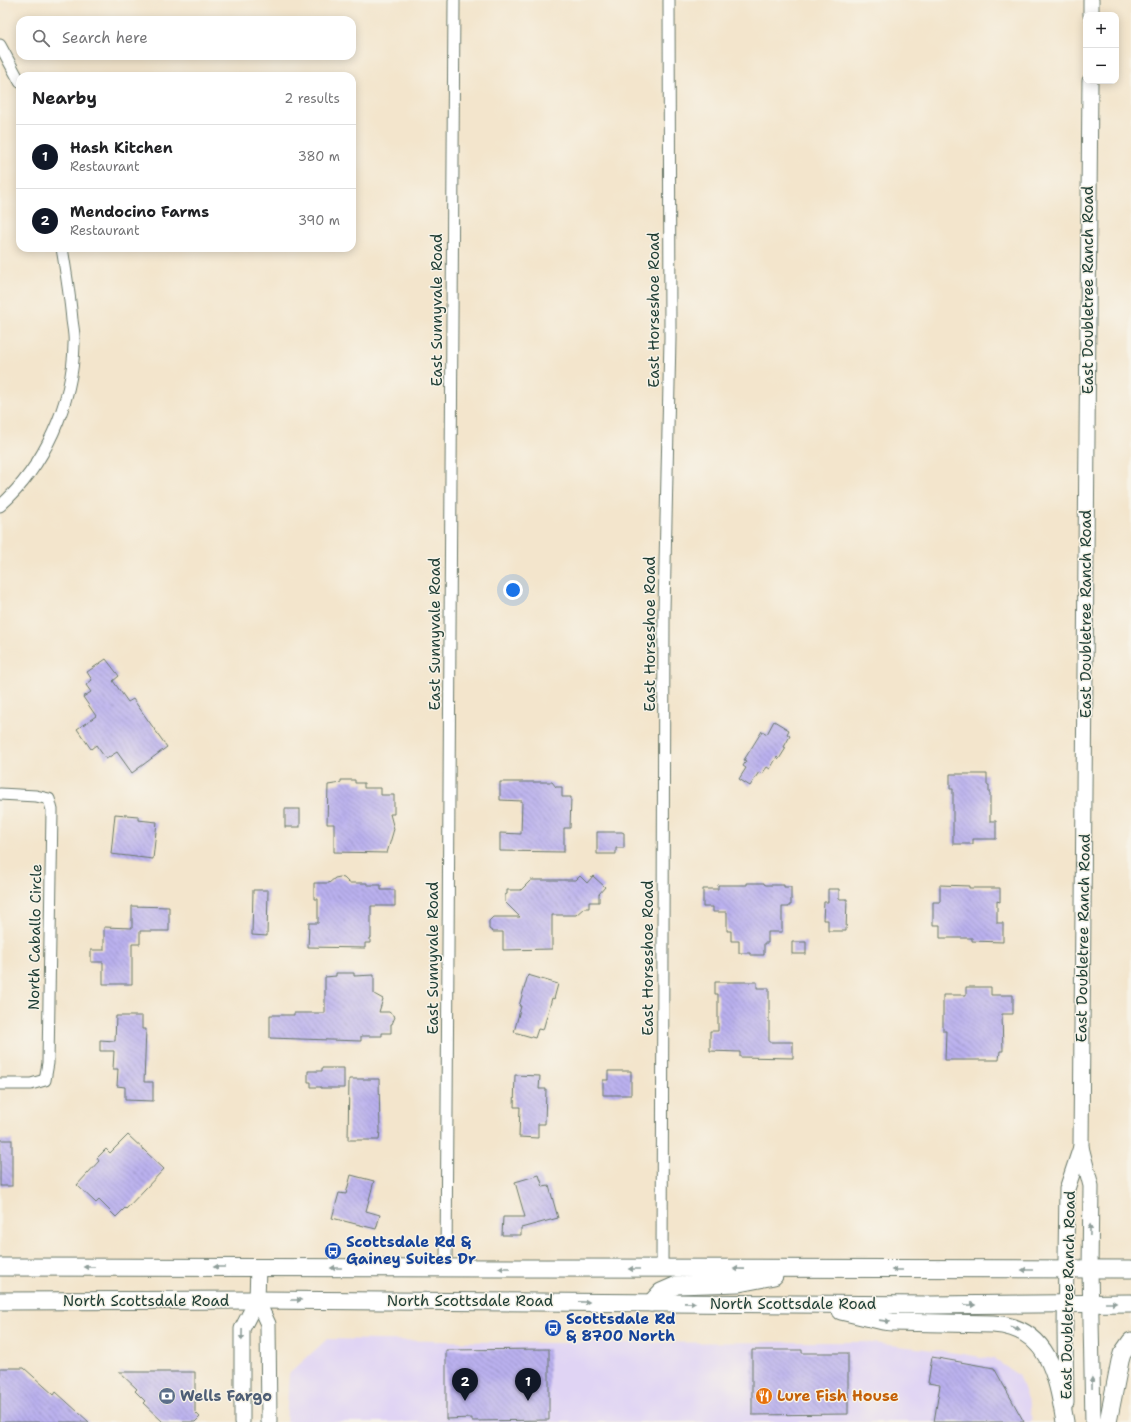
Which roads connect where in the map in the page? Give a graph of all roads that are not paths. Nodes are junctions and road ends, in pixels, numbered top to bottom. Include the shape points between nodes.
1 (454, 0) edge
2 (669, 0) edge
3 (1091, 0) edge
4 (1090, 12) edge
5 (0, 45) edge
6 (16, 75) edge
7 (1090, 84) edge
8 (62, 252) edge
9 (0, 506) edge
10 (0, 794) edge
11 (0, 1084) edge
12 (1081, 1146) junction
13 (0, 1267) edge
14 (258, 1267) junction
15 (446, 1267) junction
16 (662, 1268) junction
17 (1090, 1269) junction
18 (1131, 1269) edge
19 (804, 1270) junction
20 (1066, 1270) junction
21 (257, 1300) junction
22 (0, 1301) edge
23 (651, 1303) junction
24 (1090, 1303) junction
25 (1131, 1303) edge
26 (1066, 1304) junction
27 (806, 1305) junction
28 (1131, 1341) edge
29 (242, 1422) edge
30 (269, 1422) edge
31 (1066, 1422) edge
32 (1093, 1422) edge
33 (1108, 1422) edge

1 - 15 street, East Sunnyvale Road
2 - 16 street, East Horseshoe Road via 670,338 664,610
3 - 4 main road
5 - 6 street
7 - 12 main road, East Doubletree Ranch Road
8 - 9 street via 74,344 66,396 55,431 28,475
10 - 11 street, North Caballo Circle via 49,799 52,810 48,1062 44,1080 31,1084
17 -> 12 main road, East Doubletree Ranch Road via 1091,1186
12 - 20 main road, East Doubletree Ranch Road via 1067,1189
14 -> 13 main road
15 -> 14 main road
14 - 21 main road
16 -> 15 main road
19 -> 16 main road
17 - 18 main road
17 - 20 main road
17 - 24 main road, East Doubletree Ranch Road
20 -> 19 main road
19 - 23 main road via 739,1283 677,1285 661,1292
20 - 26 main road, East Doubletree Ranch Road
21 - 22 main road, North Scottsdale Road
21 -> 23 main road, North Scottsdale Road
21 -> 29 main road via 242,1329
21 - 30 main road via 268,1324
23 -> 27 main road, North Scottsdale Road
24 -> 25 main road, North Scottsdale Road
24 - 26 main road, North Scottsdale Road
32 -> 24 main road, East Doubletree Ranch Road
27 -> 26 main road, North Scottsdale Road
26 - 31 main road, East Doubletree Ranch Road
27 -> 31 main road via 883,1321 1000,1324 1018,1328 1036,1341 1048,1358
28 - 33 main road via 1120,1361

